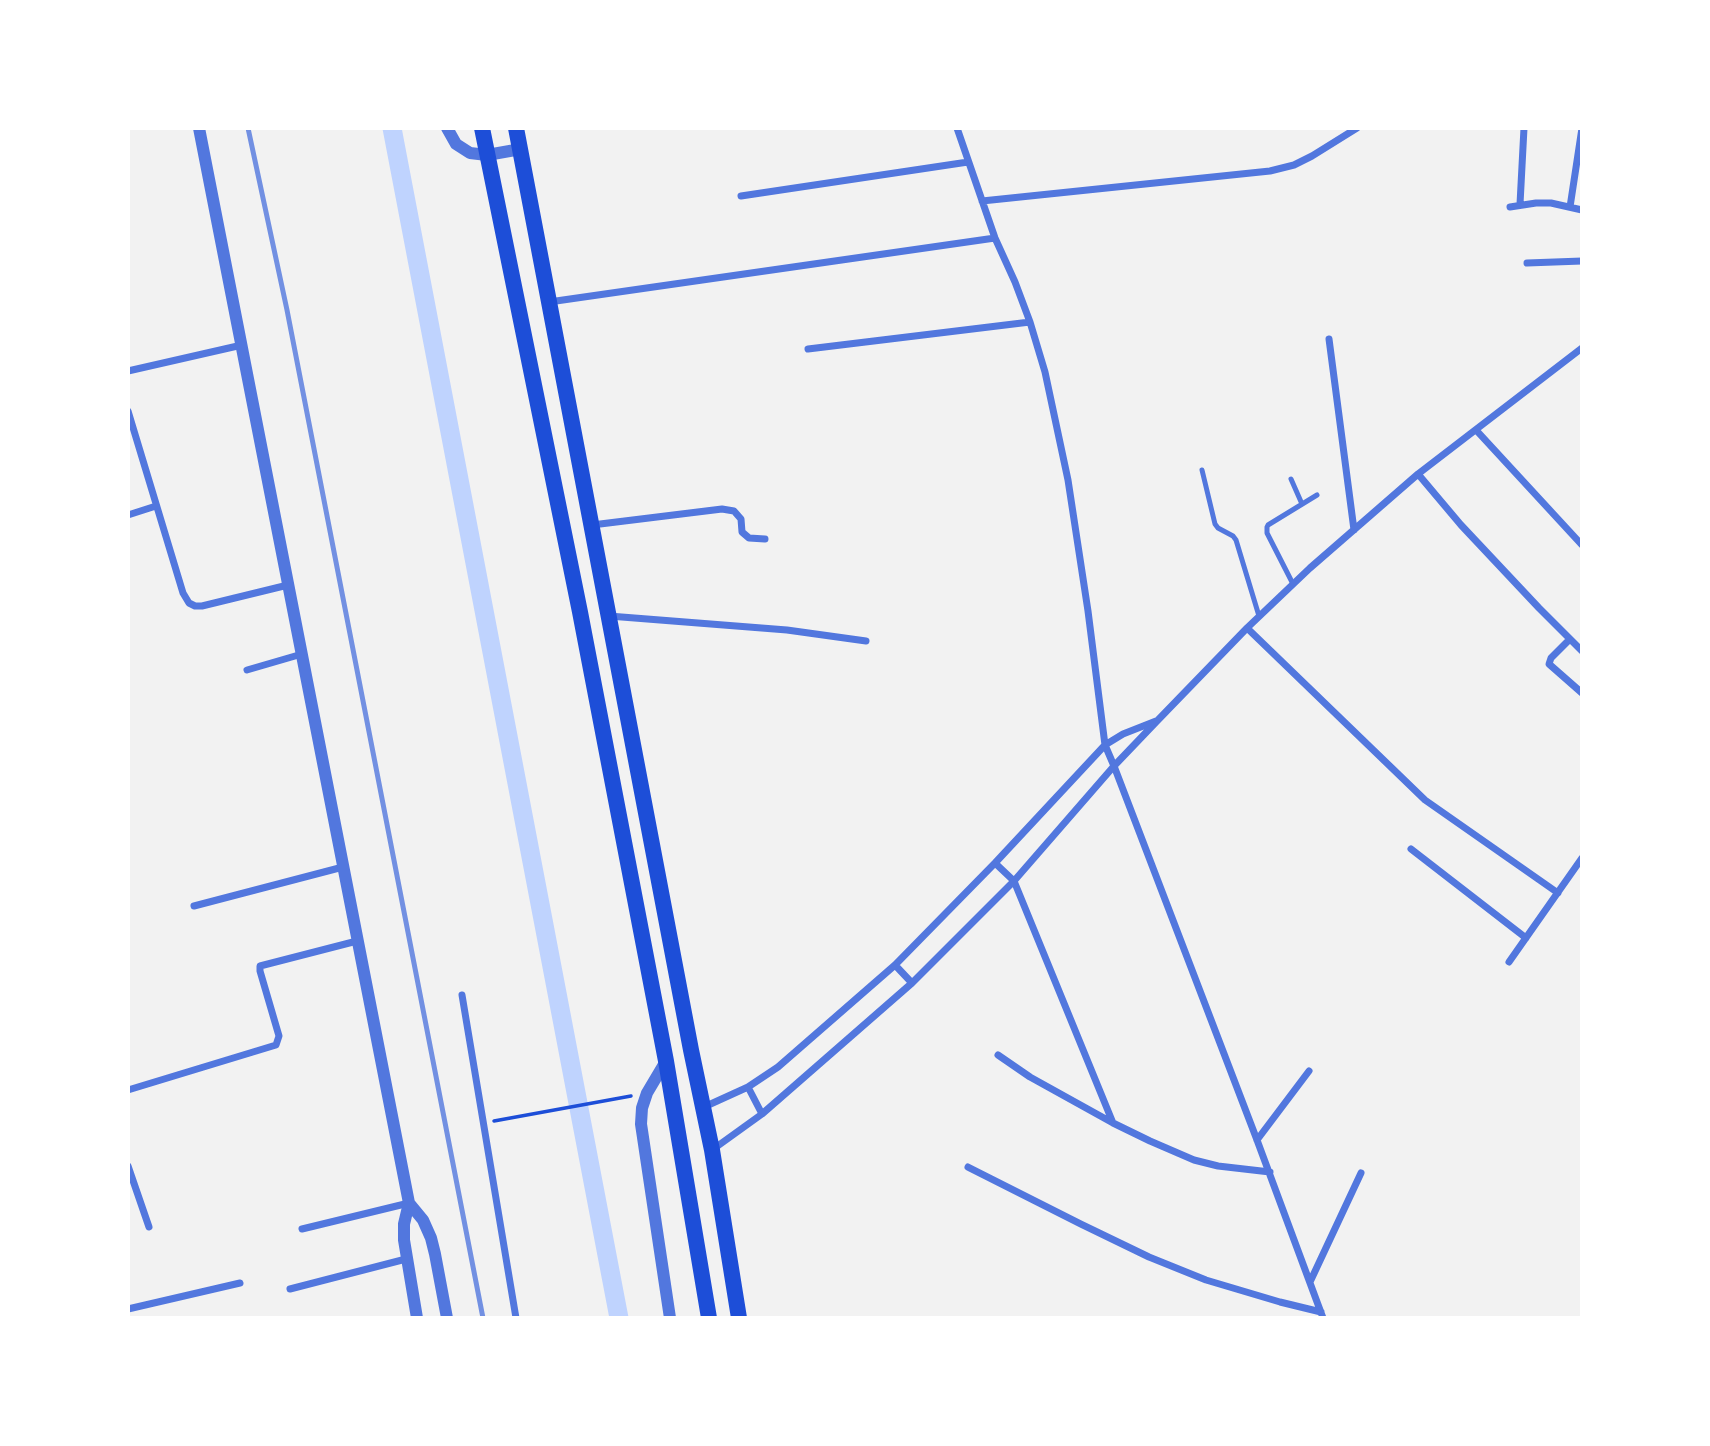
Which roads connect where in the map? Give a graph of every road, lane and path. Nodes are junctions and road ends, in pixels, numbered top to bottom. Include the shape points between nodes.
1 (199, 128) edge
2 (447, 128) edge
3 (482, 128) edge
4 (516, 128) edge
5 (957, 128) edge
6 (1357, 128) edge
7 (1524, 128) edge
8 (1582, 128) edge
9 (520, 149) junction
10 (487, 155) junction
11 (968, 162) junction
12 (741, 196) dead end
13 (982, 201) junction
14 (1520, 204) junction
15 (1510, 207) dead end
16 (1570, 207) junction
17 (1582, 210) edge
18 (995, 238) junction
19 (1582, 261) edge
20 (1527, 263) dead end
21 (549, 302) junction
22 (1030, 322) junction
23 (1329, 339) dead end
24 (242, 345) junction
25 (1582, 347) edge
26 (808, 349) dead end
27 (128, 371) edge
28 (128, 411) edge
29 (1476, 430) junction
30 (137, 441) junction
31 (128, 443) edge
32 (1202, 470) dead end
33 (1418, 474) junction
34 (1291, 479) dead end
35 (1317, 495) dead end
36 (1302, 504) junction
37 (156, 506) junction
38 (128, 515) edge
39 (591, 525) junction
40 (1354, 530) junction
41 (765, 539) dead end
42 (1582, 545) edge
43 (288, 584) junction
44 (1293, 584) junction
45 (608, 615) junction
46 (1259, 616) junction
47 (1247, 628) junction
48 (1570, 639) junction
49 (866, 641) dead end
50 (1582, 651) edge
51 (302, 654) junction
52 (247, 670) dead end
53 (1582, 693) edge
54 (1157, 720) junction
55 (1105, 746) junction
56 (1114, 766) junction
57 (1411, 849) dead end
58 (1582, 858) edge
59 (995, 863) junction
60 (343, 867) junction
61 (1014, 881) junction
62 (1558, 893) junction
63 (194, 906) dead end
64 (1526, 938) junction
65 (358, 941) junction
66 (1509, 962) dead end
67 (895, 965) junction
68 (912, 983) junction
69 (462, 995) dead end
70 (691, 1051) junction
71 (998, 1055) dead end
72 (666, 1061) junction
73 (1309, 1071) dead end
74 (748, 1087) junction
75 (128, 1090) edge
76 (613, 1099) dead end
77 (703, 1107) junction
78 (762, 1114) junction
79 (510, 1118) dead end
80 (1113, 1123) junction
81 (1257, 1140) junction
82 (712, 1150) junction
83 (128, 1166) edge
84 (968, 1167) dead end
85 (1270, 1172) junction
86 (1361, 1173) dead end
87 (409, 1203) junction
88 (149, 1227) dead end
89 (302, 1229) dead end
90 (406, 1259) junction
91 (1310, 1282) junction
92 (240, 1283) dead end
93 (290, 1289) dead end
94 (128, 1309) edge
95 (1322, 1315) edge
96 (417, 1318) edge
97 (447, 1318) edge
98 (516, 1318) edge
99 (670, 1318) edge
100 (709, 1318) edge
101 (738, 1318) edge

1 - 24 street
2 - 10 street via 456,144 470,153
3 - 10 highway
4 - 9 highway
5 - 11 street
6 - 13 street via 1294,165 1270,171
7 - 14 street
8 - 16 street
9 - 10 street
9 - 21 highway
10 - 72 highway
11 - 12 street
11 - 13 street
13 - 18 street
14 - 15 street
14 - 16 street
16 - 17 street
18 - 21 street
18 - 22 street
19 - 20 street
21 - 39 highway
22 - 26 street
22 - 55 street via 1068,480
23 - 40 street
24 - 27 street
24 - 43 street
25 - 29 street
28 - 30 street
29 - 33 street
29 - 42 street
30 - 31 street
30 - 37 street
32 - 46 lane via 1215,524 1236,540
33 - 40 street
33 - 48 street via 1461,526
34 - 36 lane
35 - 36 lane
36 - 44 lane via 1266,530
37 - 38 street
37 - 43 street via 189,603 195,606
39 - 41 street via 722,509 734,511 749,538
39 - 45 highway
40 - 44 street
43 - 51 street
44 - 46 street
45 - 49 street
45 - 70 highway
46 - 47 street
47 - 54 street
47 - 62 street via 1425,800
48 - 50 street
48 - 53 street via 1549,664
51 - 52 street
51 - 60 street
54 - 55 street
54 - 56 street
55 - 56 street
55 - 59 street
56 - 61 street
56 - 81 street
57 - 64 street
58 - 62 street
59 - 61 street
59 - 67 street
60 - 63 street
60 - 65 street
61 - 68 street
61 - 80 street
62 - 64 street
64 - 66 street
65 - 75 street via 260,966 279,1036 276,1045
65 - 87 street
67 - 68 street
67 - 74 street via 778,1067
68 - 78 street
69 - 98 street
70 - 72 highway
70 - 77 highway
71 - 80 street
72 - 99 street via 647,1093 641,1124
72 - 100 highway
73 - 81 street
74 - 77 street
74 - 78 street
76 - 79 path
77 - 82 highway
78 - 82 street
80 - 85 street via 1194,1160
81 - 85 street
82 - 101 highway
83 - 88 street
84 - 95 street via 1149,1257 1206,1280
85 - 91 street
86 - 91 street
87 - 89 street
87 - 90 street via 404,1224
87 - 97 street via 431,1238
90 - 93 street
90 - 96 street
91 - 95 street
92 - 94 street

